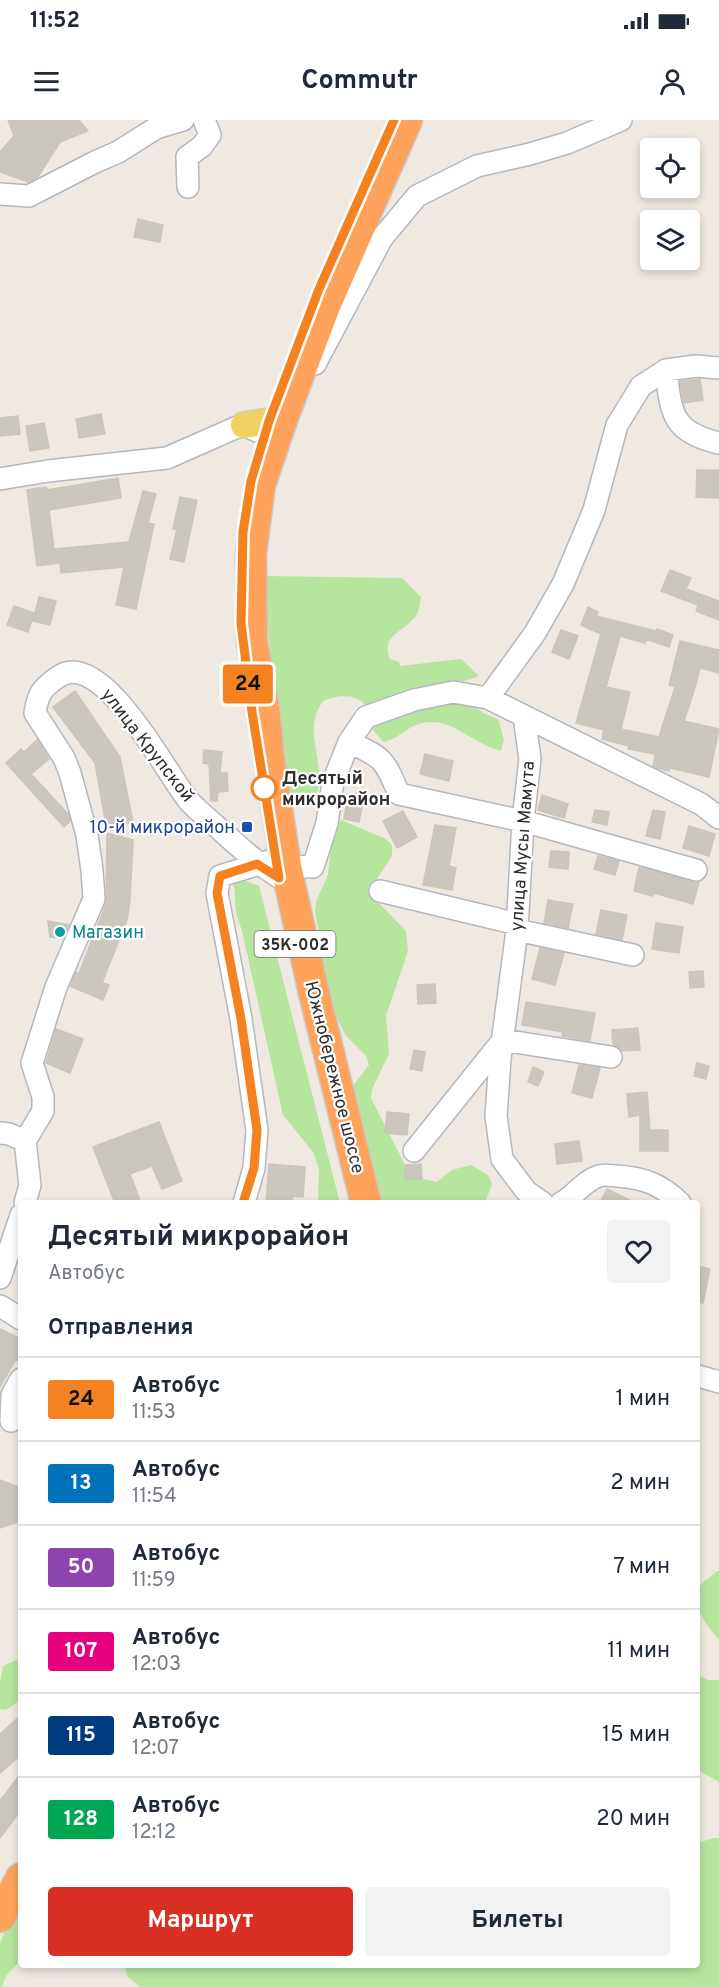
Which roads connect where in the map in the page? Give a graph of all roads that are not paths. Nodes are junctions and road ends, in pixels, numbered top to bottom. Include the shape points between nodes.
1 (183, 120) edge
2 (204, 120) edge
3 (394, 120) edge
4 (407, 120) edge
5 (621, 120) edge
6 (188, 187) dead end
7 (0, 194) edge
8 (719, 368) edge
9 (666, 370) junction
10 (297, 381) junction
11 (253, 427) junction
12 (719, 443) edge
13 (0, 479) edge
14 (488, 698) junction
15 (524, 716) junction
16 (349, 742) junction
17 (719, 818) edge
18 (523, 821) junction
19 (276, 861) junction
20 (696, 870) dead end
21 (380, 891) dead end
22 (517, 927) junction
23 (633, 955) dead end
24 (503, 1040) junction
25 (611, 1057) dead end
26 (0, 1133) edge
27 (25, 1141) junction
28 (414, 1150) dead end
29 (26, 1200) edge
30 (244, 1200) edge
31 (352, 1200) edge
32 (365, 1200) edge
33 (539, 1200) edge
34 (566, 1200) edge
35 (677, 1200) edge
36 (18, 1224) edge
37 (0, 1278) edge
38 (0, 1306) edge
39 (18, 1317) edge
40 (700, 1377) edge
41 (719, 1382) edge
42 (18, 1384) edge
43 (11, 1421) edge
44 (18, 1859) edge
45 (18, 1884) edge
46 (0, 1890) edge
47 (0, 1917) edge

1 - 7 street via 156,128 118,152 29,196
2 - 6 street via 210,135 187,157
3 - 11 highway, Южнобережное шоссе / 35К-002
4 - 10 highway, Южнобережное шоссе via 325,306
5 - 10 street via 559,146 477,166 417,196 382,238 314,364
8 - 9 street
9 - 12 street via 676,420 698,438
9 - 14 street via 641,386 617,425 594,510 563,584 535,633
10 - 19 highway, Южнобережное шоссе via 261,485 251,553 252,642 264,708
11 - 13 street via 167,458
11 - 19 highway, Южнобережное шоссе / 35К-002 via 251,481 243,532 241,623
14 - 15 street
14 - 16 street via 453,692 414,700 366,717
15 - 17 street via 700,804
15 - 18 street, улица Мусы Мамута via 530,759
16 - 18 street via 377,754 399,794
16 - 19 street via 333,782 327,823 313,867
18 - 20 street
18 - 22 street, улица Мусы Мамута
19 - 27 street, улица Крупской via 189,801 106,687 77,672 62,674 37,696 35,713 70,773 87,835 94,899 56,987 32,1063 44,1096 43,1111
19 - 30 street via 220,876 217,893 257,1130 254,1168
19 - 31 highway, Южнобережное шоссе / 35К-002 via 322,1082
19 - 32 highway, Южнобережное шоссе
21 - 22 street
22 - 23 street
22 - 24 street, улица Мусы Мамута
24 - 25 street
24 - 28 street
24 - 33 street, улица Мусы Мамута via 496,1116 502,1159 526,1191
26 - 27 street
27 - 29 street via 30,1185
34 - 35 street via 600,1175 639,1177 669,1191
36 - 37 street
38 - 39 street
40 - 41 street
42 - 43 street via 12,1395
44 - 46 highway
45 - 47 highway

